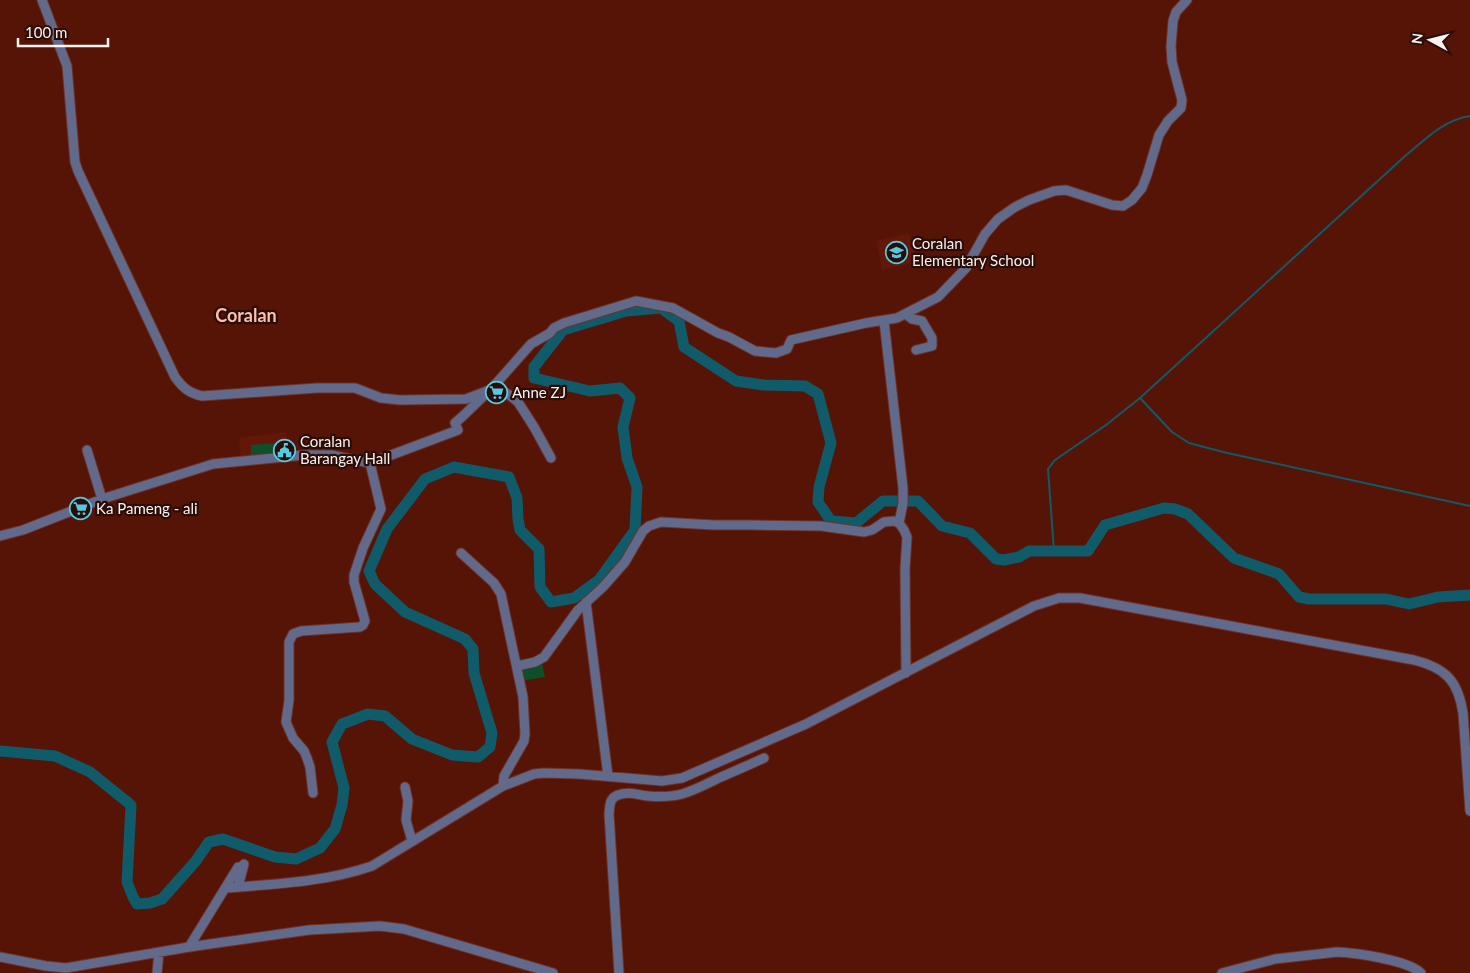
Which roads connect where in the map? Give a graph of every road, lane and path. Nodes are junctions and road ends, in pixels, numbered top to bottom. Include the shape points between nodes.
1 (42, 0) edge
2 (1187, 0) edge
3 (906, 314) junction
4 (884, 321) junction
5 (916, 350) dead end
6 (492, 389) junction
7 (88, 450) dead end
8 (551, 458) dead end
9 (370, 463) junction
10 (102, 498) junction
11 (899, 524) junction
12 (0, 536) edge
13 (461, 553) dead end
14 (586, 602) junction
15 (517, 666) junction
16 (906, 673) junction
17 (764, 758) dead end
18 (608, 776) junction
19 (638, 780) junction
20 (503, 786) junction
21 (405, 787) dead end
22 (313, 793) dead end
23 (636, 793) junction
24 (1470, 811) edge
25 (412, 841) junction
26 (238, 887) junction
27 (226, 888) junction
28 (189, 947) junction
29 (159, 952) junction
30 (0, 957) edge
31 (157, 973) edge
32 (553, 973) edge
33 (619, 973) edge
34 (1222, 973) edge
35 (1421, 973) edge

1 - 6 street via 67,66 78,172 182,387 202,396 355,388 381,398 400,400 466,399
2 - 3 street via 1176,12 1171,46 1181,108 1159,135 1142,188 1132,200 1123,206 1112,205 1066,190 1054,191 1014,207 985,234 966,268 946,290
3 - 4 street
3 - 5 street via 922,321 932,338 932,346
4 - 6 street via 791,340 787,349 776,353 754,351 673,308 636,301 554,328 550,334 531,344
4 - 11 street via 903,492
6 - 8 street via 508,394 518,402
6 - 9 street via 455,423 458,430
7 - 10 street
9 - 10 street via 331,454 225,462
9 - 22 street via 381,510 354,574 363,624 360,627 301,631 293,634 289,642 286,722 308,758
10 - 12 street
11 - 14 street via 884,522 864,532 803,525 655,523 643,531 625,562
11 - 16 street via 907,537
13 - 15 street via 498,588
14 - 15 street via 544,657
14 - 18 street
15 - 20 street via 525,738 504,776
16 - 19 street via 806,724 689,776 671,780
16 - 24 street via 1034,606 1071,597 1422,662 1447,676 1460,697
17 - 23 street via 682,794 662,797
18 - 19 street
18 - 20 street via 544,772
19 - 23 street
20 - 25 street
21 - 25 street via 408,801 406,820
23 - 33 street via 616,796 610,803
25 - 26 street via 372,866 350,874
26 - 27 street
26 - 27 street via 244,865 238,867
27 - 28 street
28 - 29 street
28 - 32 street via 309,930 392,927
29 - 30 street via 66,968
29 - 31 street
34 - 35 street via 1275,959 1346,952 1397,962 1414,967

